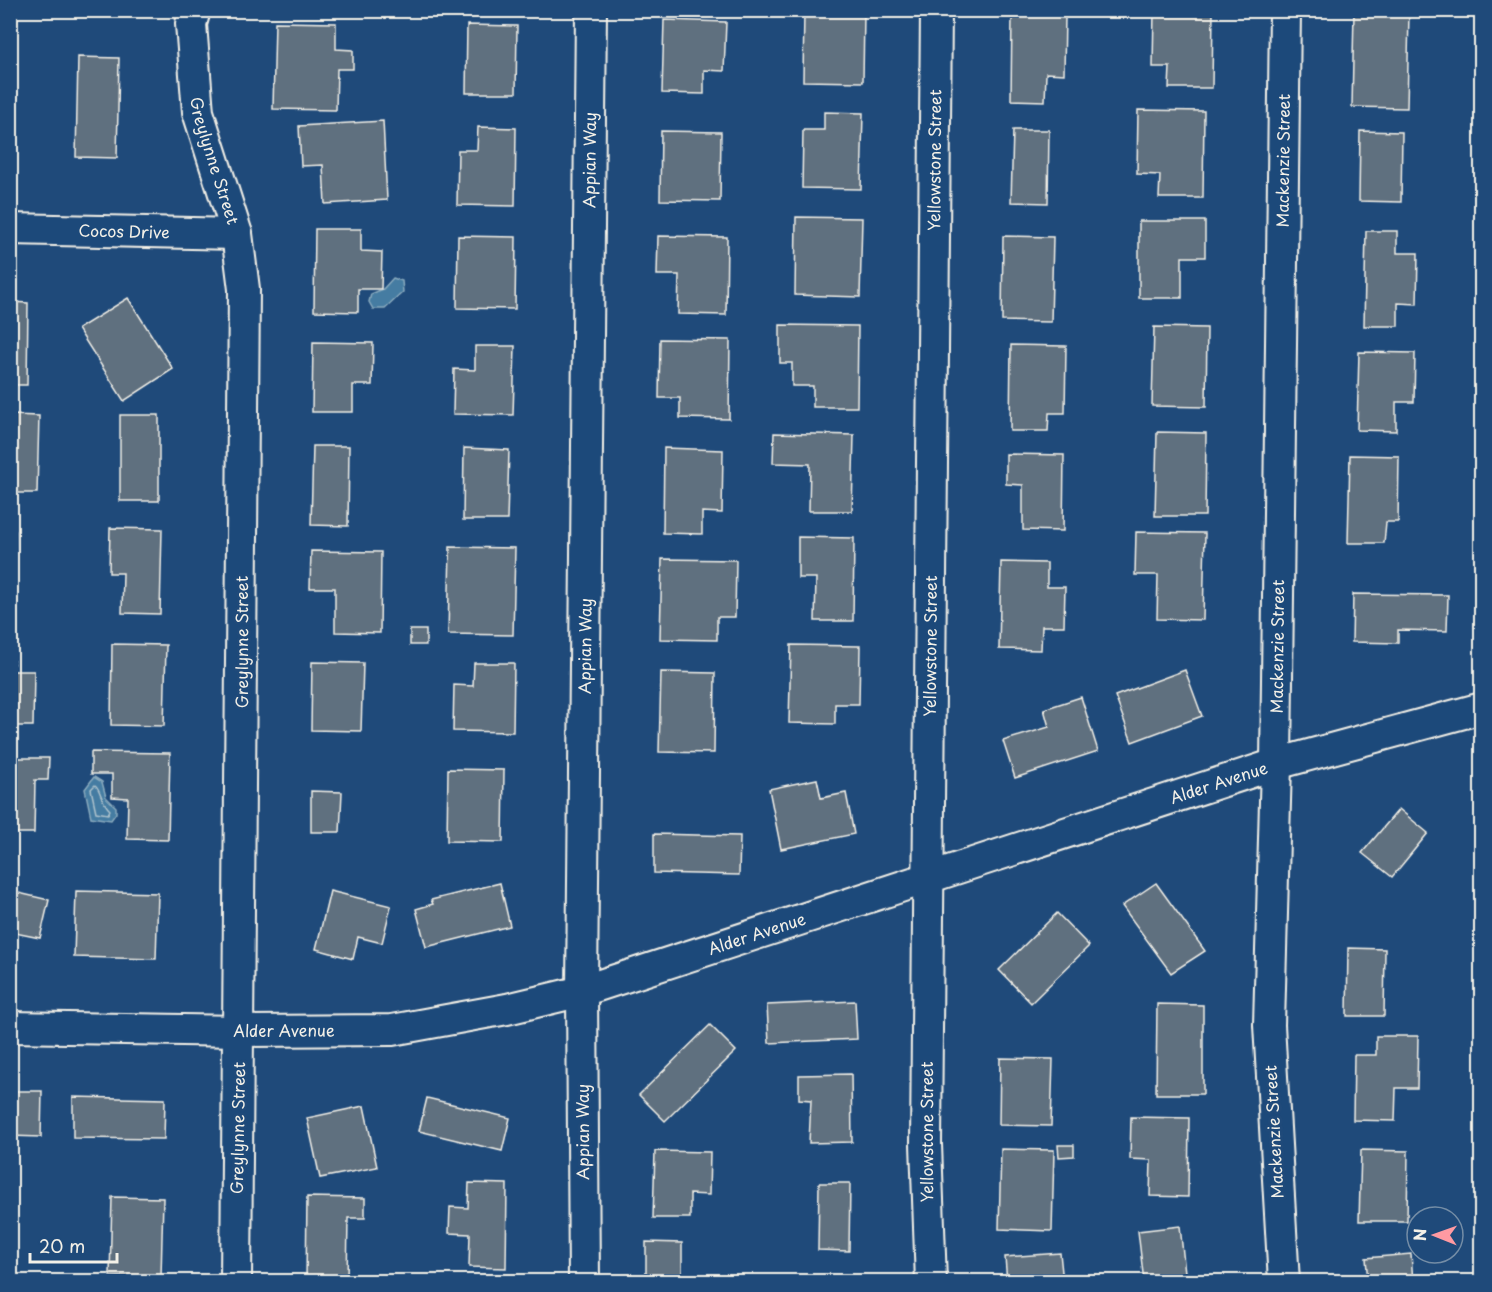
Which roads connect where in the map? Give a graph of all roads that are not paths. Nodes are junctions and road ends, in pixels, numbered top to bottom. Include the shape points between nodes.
1 (195, 10) edge
2 (591, 10) edge
3 (936, 10) edge
4 (1284, 10) edge
5 (10, 229) edge
6 (237, 234) junction
7 (1482, 708) edge
8 (1276, 764) junction
9 (928, 879) junction
10 (582, 991) junction
11 (10, 1027) edge
12 (240, 1031) junction
13 (236, 1281) edge
14 (584, 1281) edge
15 (931, 1281) edge
16 (1284, 1281) edge

1 - 6 street, Greylynne Street via 191,24 198,112
2 - 10 street, Appian Way
3 - 9 street, Yellowstone Street
4 - 8 street, Mackenzie Street
5 - 6 street, Cocos Drive
6 - 12 street, Greylynne Street via 244,289
7 - 8 street, Alder Avenue
8 - 9 street, Alder Avenue
8 - 16 street, Mackenzie Street via 1269,1025
9 - 10 street, Alder Avenue
9 - 15 street, Yellowstone Street via 926,1144
10 - 12 street, Alder Avenue via 392,1030
10 - 14 street, Appian Way
11 - 12 street, Alder Avenue
12 - 13 street, Greylynne Street

